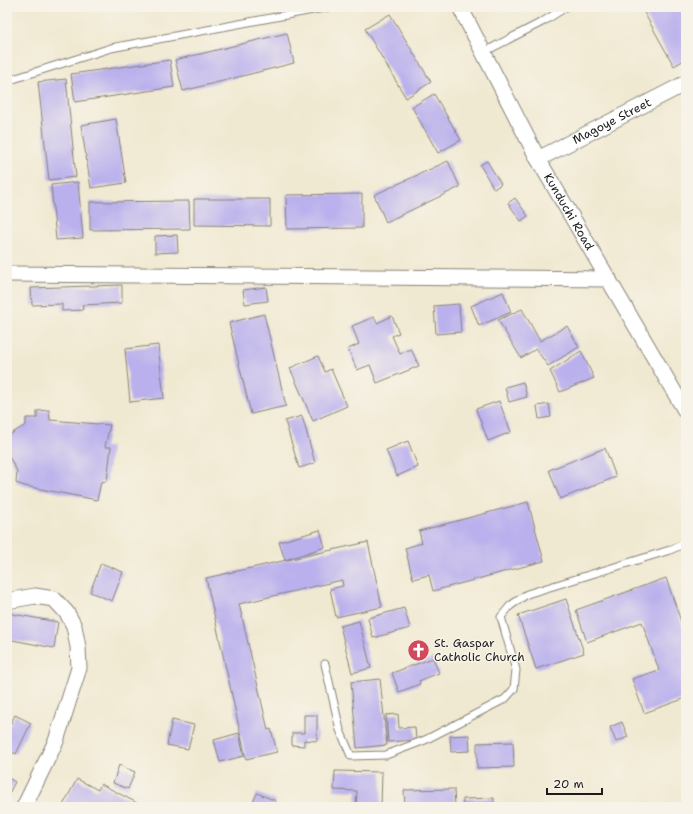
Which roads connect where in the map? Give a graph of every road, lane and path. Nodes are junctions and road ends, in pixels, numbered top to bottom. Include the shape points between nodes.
1 (329, 7) edge
2 (460, 7) edge
3 (566, 7) edge
4 (484, 52) junction
5 (7, 81) edge
6 (686, 83) edge
7 (538, 159) junction
8 (7, 274) edge
9 (609, 279) junction
10 (686, 412) edge
11 (686, 543) edge
12 (7, 601) edge
13 (325, 664) dead end
14 (24, 807) edge

1 - 5 lane via 111,48
2 - 4 street, Kunduchi Road
3 - 4 lane
4 - 7 street, Kunduchi Road
6 - 7 street, Magoye Street
7 - 9 street, Kunduchi Road
8 - 9 street
9 - 10 street, Kunduchi Road
11 - 13 lane via 527,594 510,606 501,617 516,670 514,689 505,698 425,740 386,755 351,756 340,730
12 - 14 street via 35,596 54,599 68,613 74,626 78,647 79,668 58,734

